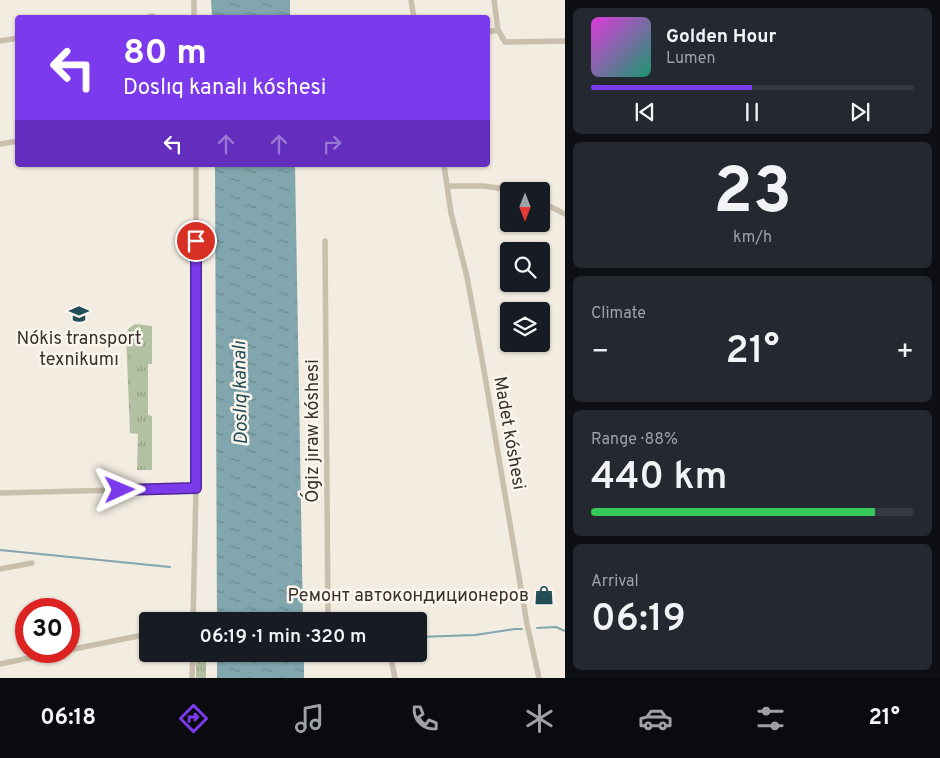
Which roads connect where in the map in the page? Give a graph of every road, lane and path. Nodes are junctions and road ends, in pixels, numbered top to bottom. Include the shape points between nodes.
1 (194, 0) edge
2 (410, 0) edge
3 (494, 0) edge
4 (194, 15) edge
5 (413, 15) edge
6 (498, 30) junction
7 (490, 32) edge
8 (15, 38) edge
9 (0, 41) edge
10 (565, 41) edge
11 (15, 142) edge
12 (0, 144) edge
13 (196, 167) edge
14 (444, 167) edge
15 (448, 186) junction
16 (500, 188) edge
17 (550, 206) edge
18 (565, 214) edge
19 (325, 241) dead end
20 (196, 488) junction
21 (0, 493) edge
22 (32, 563) dead end
23 (0, 569) edge
24 (193, 612) edge
25 (328, 612) edge
26 (139, 636) edge
27 (80, 648) edge
28 (15, 661) edge
29 (193, 662) edge
30 (392, 662) edge
31 (0, 664) edge
32 (192, 678) edge
33 (395, 678) edge
34 (539, 678) edge

1 - 4 street
2 - 5 street
3 - 6 street
6 - 7 street
6 - 10 street via 505,42
8 - 9 street
11 - 12 street
13 - 20 street
14 - 15 street, Madet kóshesi
15 - 16 street
15 - 34 street, Madet kóshesi
17 - 18 street
19 - 25 street, Ógiz jıraw kóshesi
20 - 21 street
20 - 24 street
22 - 23 street
26 - 27 street
28 - 31 street
29 - 32 street
30 - 33 street

